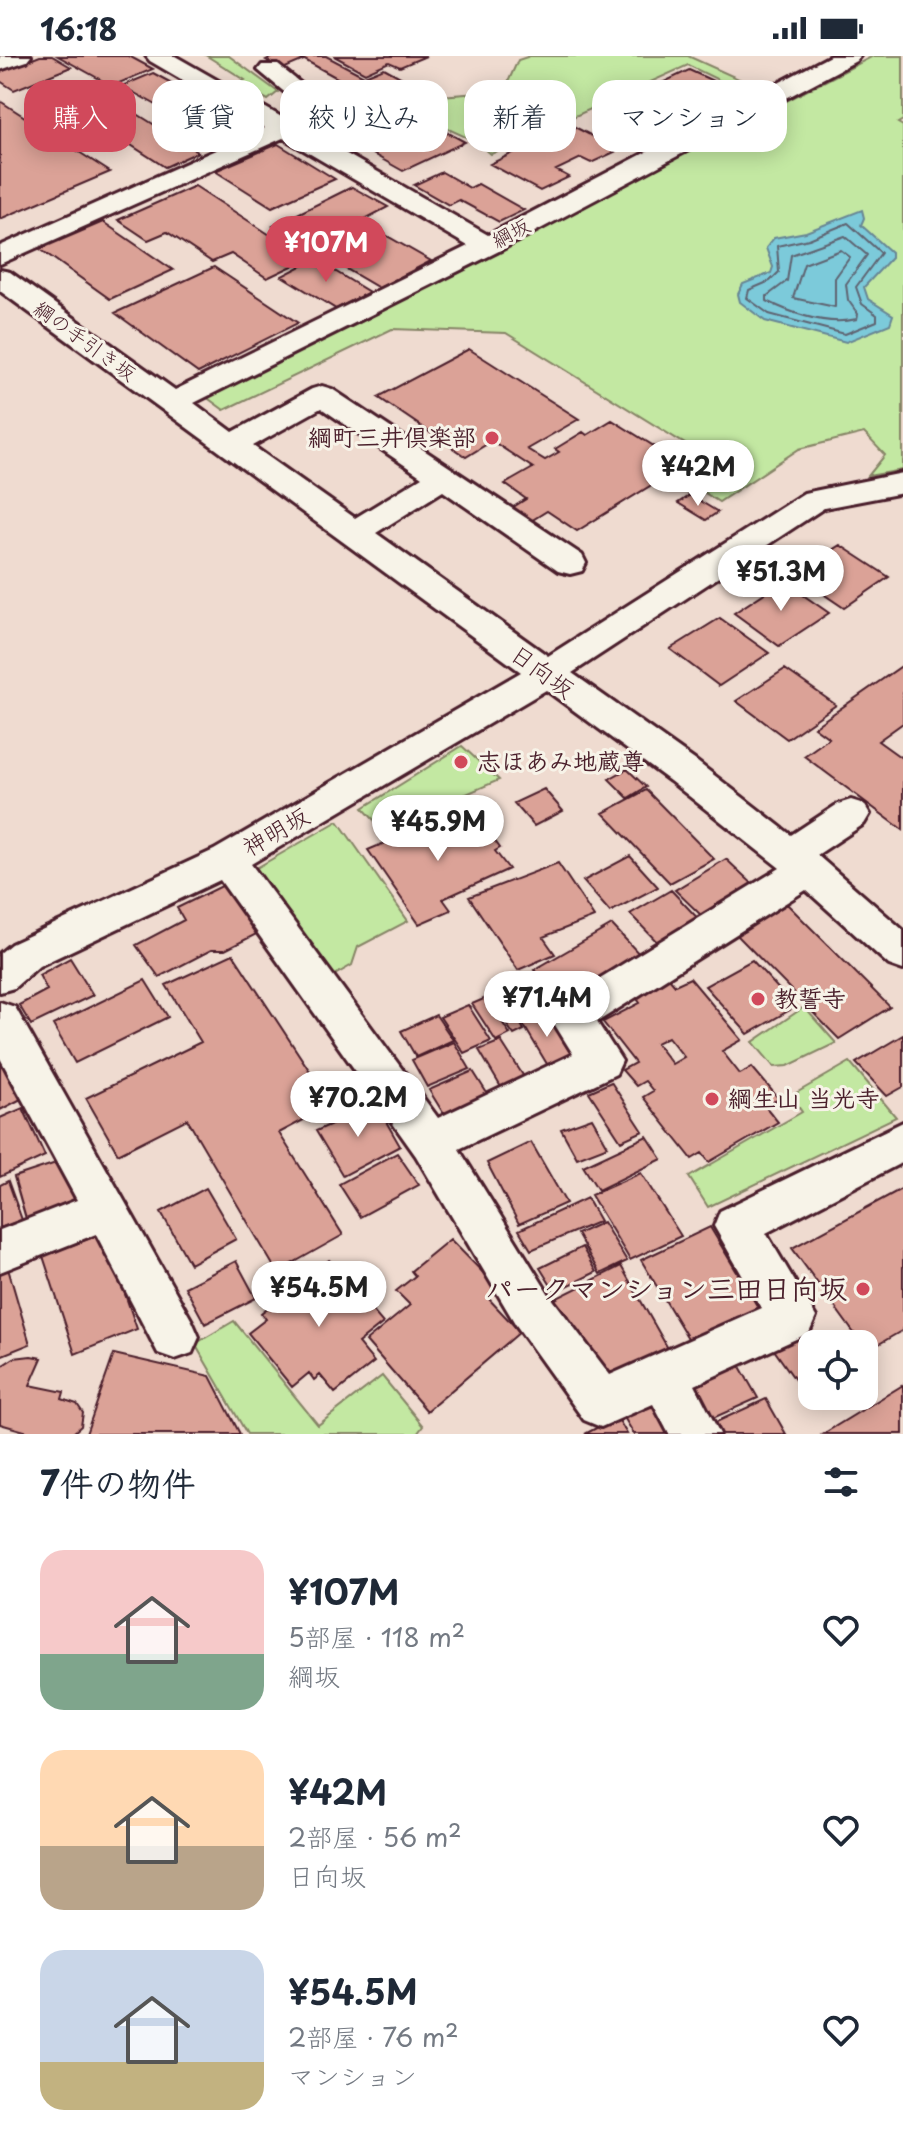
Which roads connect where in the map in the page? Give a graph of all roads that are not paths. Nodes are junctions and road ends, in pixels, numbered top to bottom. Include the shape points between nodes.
1 (19, 56) edge
2 (158, 56) edge
3 (848, 56) edge
4 (0, 63) edge
5 (270, 70) dead end
6 (283, 80) edge
7 (280, 126) edge
8 (280, 131) edge
9 (325, 152) edge
10 (488, 246) junction
11 (0, 256) edge
12 (0, 278) edge
13 (171, 403) junction
14 (230, 446) junction
15 (444, 477) junction
16 (903, 483) edge
17 (352, 534) junction
18 (570, 563) dead end
19 (545, 674) junction
20 (851, 814) dead end
21 (227, 860) junction
22 (799, 862) junction
23 (903, 954) edge
24 (0, 976) edge
25 (0, 1019) edge
26 (903, 1141) edge
27 (431, 1142) junction
28 (106, 1209) junction
29 (0, 1251) edge
30 (175, 1337) dead end
31 (663, 1375) junction
32 (696, 1434) edge

1 - 4 street
2 - 7 street
3 - 10 street, 綱坂
5 - 6 street
8 - 11 street
9 - 10 street
10 - 13 street, 綱坂
12 - 13 street, 綱の手引き坂
13 - 14 street, 日向坂
14 - 15 street via 322,395
14 - 17 street, 日向坂
15 - 17 street
15 - 18 street
16 - 19 street, 神明坂 via 815,500
17 - 19 street, 日向坂
19 - 21 street, 神明坂
19 - 22 street, 日向坂 via 683,771
20 - 22 street
21 - 24 street, 神明坂 via 25,955
21 - 27 street
22 - 23 street, 日向坂
22 - 27 street via 571,1017 601,1061
25 - 28 street
26 - 31 street via 736,1226 793,1317
27 - 31 street via 532,1309 601,1403
28 - 29 street
28 - 30 street
31 - 32 street

